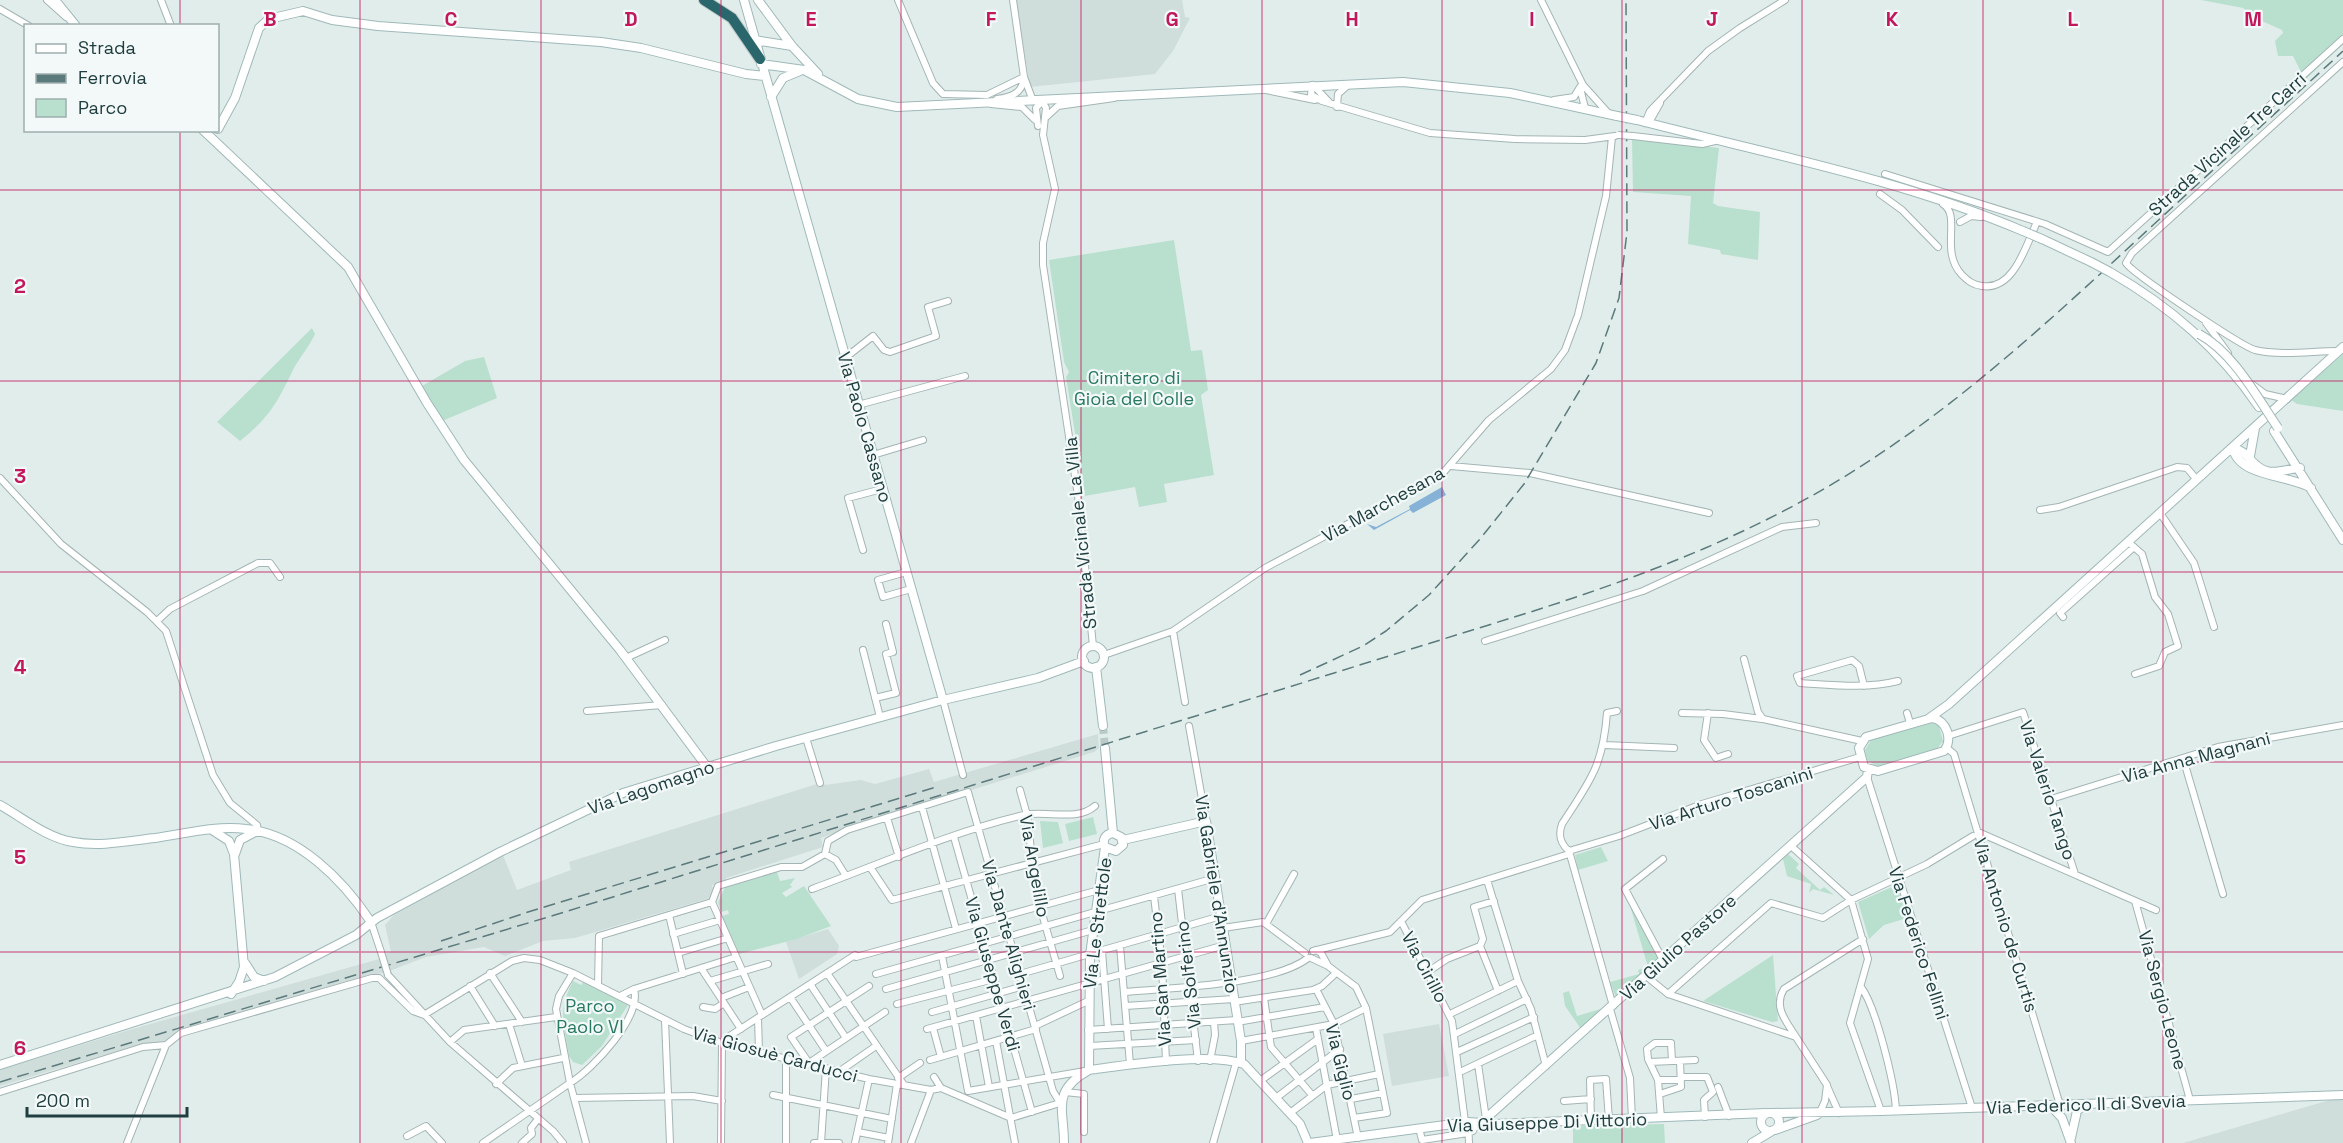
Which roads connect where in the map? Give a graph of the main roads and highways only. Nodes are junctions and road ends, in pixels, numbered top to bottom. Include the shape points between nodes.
1 (55, 0) edge
2 (704, 0) edge
3 (744, 0) edge
4 (758, 0) edge
5 (75, 24) edge
6 (754, 40) junction
7 (769, 44) junction
8 (792, 46) junction
9 (760, 59) junction
10 (804, 70) junction
11 (765, 78) junction
12 (823, 80) junction
13 (771, 97) junction
14 (219, 122) edge
15 (214, 132) edge
16 (2199, 334) junction
17 (2341, 349) edge
18 (2255, 428) junction
19 (2278, 428) junction
20 (2233, 447) junction
21 (2285, 448) junction
22 (2250, 456) junction
23 (2244, 464) junction
24 (2211, 468) junction
25 (2300, 469) junction
26 (2281, 474) junction
27 (2312, 488) junction
28 (2343, 530) edge
29 (2343, 540) edge
30 (1084, 661) junction
31 (1096, 667) junction
32 (943, 700) junction
33 (1949, 704) junction
34 (1928, 718) junction
35 (1943, 722) junction
36 (1102, 726) tunnel mouth
37 (1105, 748) tunnel mouth
38 (707, 767) junction
39 (1867, 773) junction
40 (0, 805) edge
41 (236, 828) junction
42 (212, 830) junction
43 (258, 831) junction
44 (1113, 832) junction
45 (1123, 840) junction
46 (1105, 846) junction
47 (234, 849) junction
48 (371, 922) junction
49 (246, 974) junction
50 (265, 981) junction
51 (248, 987) junction
52 (231, 994) junction
53 (1238, 1063) junction
54 (0, 1065) edge
55 (1089, 1070) junction
56 (2343, 1095) edge
57 (2085, 1104) junction
58 (2050, 1105) junction
59 (2063, 1105) junction
60 (1769, 1113) junction
61 (1834, 1113) junction
62 (1750, 1115) junction
63 (1476, 1121) junction
64 (1761, 1125) junction
65 (2069, 1128) junction
66 (1773, 1131) junction
67 (1064, 1143) edge
68 (1309, 1143) edge
69 (1752, 1143) edge
70 (2071, 1143) edge

1 - 5 main road
2 - 9 highway via 732,18
3 - 6 main road, Via Paolo Cassano
4 - 8 main road
6 - 7 main road
6 - 9 main road, Via Paolo Cassano
7 - 8 main road
7 - 9 main road
8 - 12 main road
9 - 10 main road
9 - 11 main road, Via Paolo Cassano
10 - 12 main road
10 - 13 main road via 783,78
11 - 13 main road, Via Paolo Cassano
11 - 14 main road via 601,42 378,26 332,20 303,11 274,17 259,28 235,98
12 - 16 main road, bridge via 858,99 887,106 1416,83 1550,100 1923,192 1965,206 2110,272 2156,300
13 - 32 main road, Via Paolo Cassano
15 - 38 main road via 348,267 459,453 626,658
16 - 19 main road, bridge via 2238,372
16 - 21 main road, bridge via 2246,388
17 - 18 main road
18 - 20 main road
18 - 22 main road
19 - 25 main road
19 - 28 main road
20 - 22 main road
20 - 23 main road
20 - 24 main road
21 - 25 main road
21 - 26 main road via 2286,464
22 - 26 main road via 2262,469
23 - 24 main road via 2227,462
23 - 26 main road via 2268,475
24 - 33 main road via 2131,545
25 - 26 main road via 2297,475
25 - 27 main road
25 - 28 main road
26 - 27 main road
27 - 29 main road
30 - 31 main road
30 - 31 main road via 1084,651 1093,646 1101,650 1103,662
30 - 32 main road, Via Lagomagno via 1038,678
31 - 36 main road
32 - 38 main road, Via Lagomagno
33 - 34 main road
33 - 35 main road
34 - 35 main road
34 - 39 main road via 1867,736 1859,748
35 - 39 main road via 1947,748 1939,754
37 - 44 main road
38 - 48 main road, Via Lagomagno via 601,802
39 - 63 main road, Via Giulio Pastore via 1612,1008
40 - 42 main road via 49,834 73,843 106,844
41 - 42 main road
41 - 43 main road
41 - 47 main road via 230,836
42 - 47 main road via 226,837
43 - 47 main road via 240,840
43 - 48 main road via 311,857 348,892
44 - 45 main road
44 - 46 main road via 1107,835
45 - 46 main road via 1116,851
45 - 53 main road, Via Gabriele d'Annunzio via 1206,821 1241,1041
46 - 55 main road, Via Le Strettole via 1090,955
47 - 49 main road
48 - 50 main road, Via Lagomagno via 347,939
49 - 50 main road
49 - 51 main road
49 - 52 main road
50 - 51 main road, Via Lagomagno
51 - 52 main road, Via Lagomagno
52 - 54 main road, Via Lagomagno
53 - 55 main road via 1166,1062
53 - 68 main road via 1300,1124
55 - 67 main road via 1065,1092 1060,1103
56 - 57 main road, Via Federico II di Svevia
57 - 59 main road, Via Federico II di Svevia
57 - 65 main road
58 - 59 main road, Via Federico II di Svevia
58 - 61 main road, Via Federico II di Svevia
58 - 65 main road
59 - 65 main road
60 - 61 main road, Via Federico II di Svevia
60 - 62 main road, Via Federico II di Svevia
60 - 64 main road via 1761,1118
60 - 66 main road via 1779,1120
61 - 66 main road, Via Federico II di Svevia via 1799,1120
62 - 63 main road, Via Giuseppe Di Vittorio via 1495,1124
62 - 64 main road
63 - 68 main road, Via Giuseppe Di Vittorio
64 - 66 main road via 1766,1131
64 - 69 main road, Via Federico II di Svevia
65 - 70 main road
66 - 69 main road, Via Federico II di Svevia

